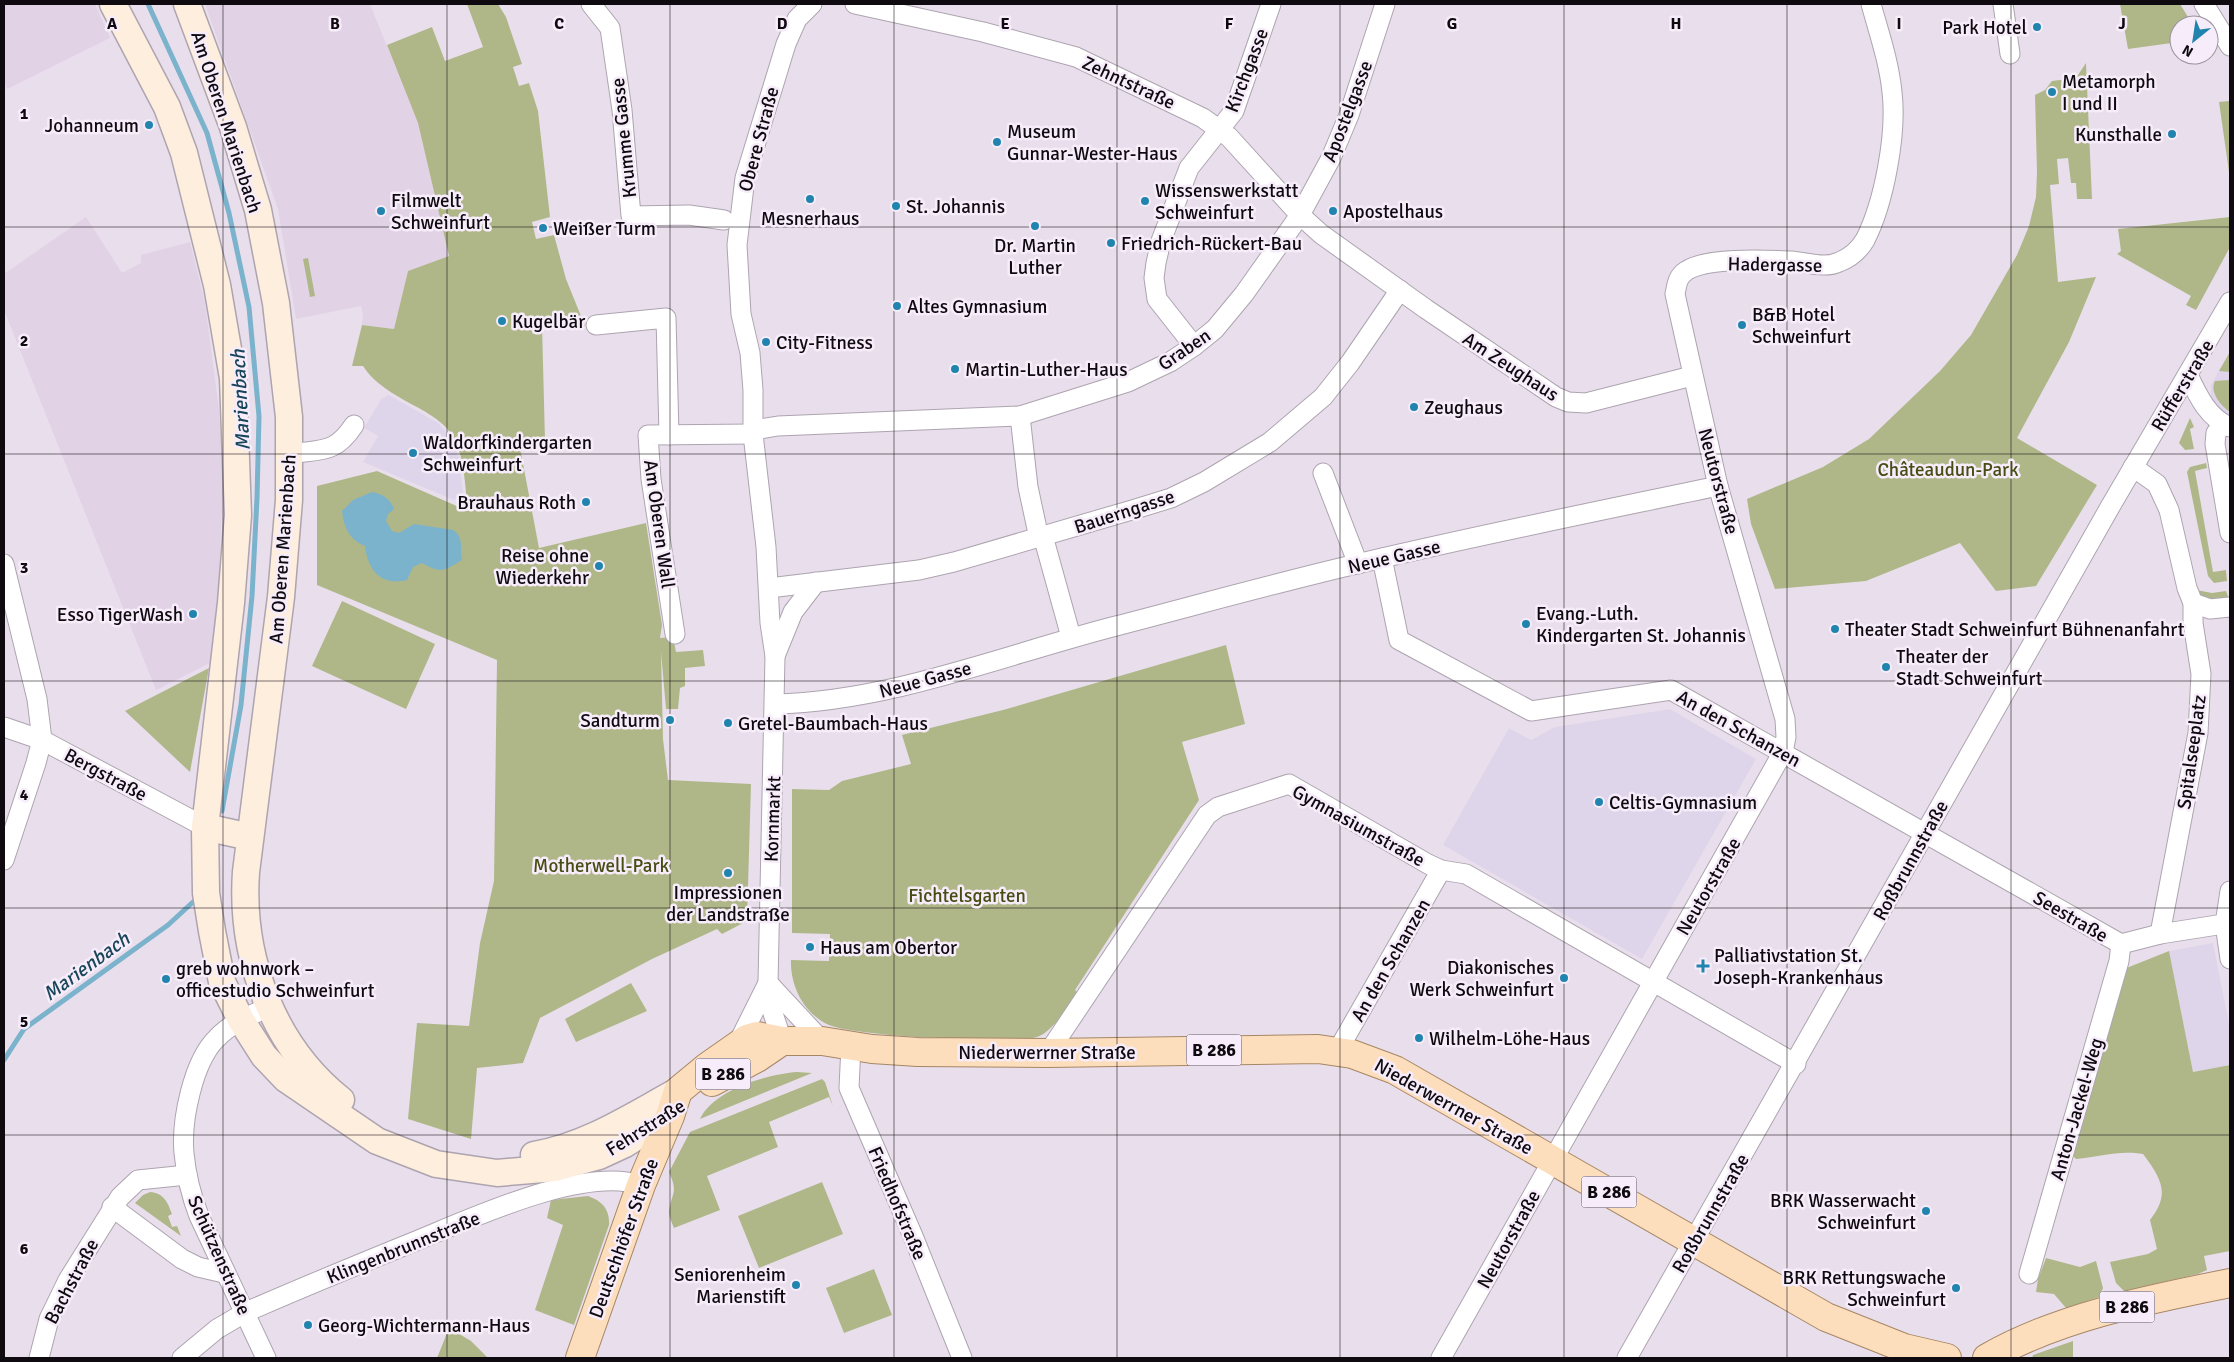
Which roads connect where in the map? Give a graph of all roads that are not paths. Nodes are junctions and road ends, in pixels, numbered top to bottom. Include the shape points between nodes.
1 (113, 4) edge
2 (187, 4) edge
3 (591, 4) edge
4 (812, 4) edge
5 (855, 4) edge
6 (1271, 4) edge
7 (1385, 4) edge
8 (1870, 4) edge
9 (2003, 4) edge
10 (2204, 4) edge
11 (2230, 46) edge
12 (2010, 54) dead end
13 (1219, 129) junction
14 (1300, 215) junction
15 (724, 220) dead end
16 (1678, 279) joint
17 (1400, 290) junction
18 (2230, 302) edge
19 (596, 324) dead end
20 (1194, 346) junction
21 (2188, 374) junction
22 (1692, 376) junction
23 (1020, 416) junction
24 (354, 425) dead end
25 (2226, 425) edge
26 (669, 434) junction
27 (753, 434) junction
28 (290, 454) junction
29 (2133, 467) junction
30 (1323, 473) dead end
31 (1718, 486) junction
32 (2230, 533) edge
33 (1041, 537) junction
34 (1382, 558) junction
35 (4, 564) edge
36 (1358, 564) junction
37 (816, 582) junction
38 (768, 588) junction
39 (2193, 603) junction
40 (2230, 607) edge
41 (675, 634) dead end
42 (1072, 637) junction
43 (775, 656) junction
44 (775, 704) junction
45 (4, 727) edge
46 (42, 740) junction
47 (1783, 752) junction
48 (205, 827) junction
49 (1924, 833) junction
50 (250, 837) junction
51 (4, 860) edge
52 (1441, 870) junction
53 (2230, 891) edge
54 (2228, 924) edge
55 (2160, 934) junction
56 (2121, 944) junction
57 (2230, 959) edge
58 (1652, 982) junction
59 (768, 983) junction
60 (269, 1007) junction
61 (241, 1020) junction
62 (782, 1041) junction
63 (822, 1041) junction
64 (737, 1045) junction
65 (851, 1046) junction
66 (1338, 1050) junction
67 (1048, 1053) junction
68 (1796, 1064) junction
69 (678, 1090) junction
70 (670, 1116) junction
71 (1552, 1159) junction
72 (187, 1175) junction
73 (641, 1185) junction
74 (112, 1207) junction
75 (1693, 1242) junction
76 (224, 1273) junction
77 (2029, 1274) dead end
78 (2230, 1283) edge
79 (246, 1312) junction
80 (958, 1357) edge
81 (39, 1358) edge
82 (182, 1358) edge
83 (266, 1358) edge
84 (580, 1358) edge
85 (1441, 1358) edge
86 (1627, 1358) edge
87 (1947, 1358) edge
88 (1986, 1358) edge

1 - 48 main road via 167,107 184,154 217,285 233,378 238,515
2 - 28 main road, Am Oberen Marienbach via 247,169 261,226 284,363
3 - 15 street, Krumme Gasse via 610,28 622,110 631,216 689,215
4 - 27 street, Obere Straße via 797,18 786,44 744,186 737,245 738,277 752,381
5 - 13 street, Zehntstraße via 983,32 1076,57
6 - 13 street, Kirchgasse via 1234,111
7 - 14 street, Apostelgasse via 1349,115 1331,158
8 - 16 street, Hadergasse via 1887,66 1893,120 1883,186 1868,232 1859,248 1831,265 1749,260 1722,262 1698,266
9 - 12 street
10 - 11 street
13 - 14 street, Zehntstraße
13 - 20 street, Kirchgasse via 1189,168 1156,263 1154,278 1157,299
14 - 17 street, Zehntstraße via 1321,234
14 - 20 street, Graben via 1244,294 1215,329
16 - 22 street, Neutorstraße via 1675,294
17 - 22 street, Am Zeughaus via 1509,366 1568,402 1586,403
17 - 33 street, Bauerngasse via 1323,397 1270,442 1204,482 1170,498
18 - 21 street, Rüfferstraße
19 - 26 street, Am Oberen Wall via 666,318
20 - 23 street, Graben via 1170,362 1121,385
21 - 25 street via 2199,398
21 - 29 street, Rüfferstraße
22 - 31 street, Neutorstraße
23 - 27 street, Graben via 778,426 760,429
23 - 33 street via 1028,487
24 - 28 street via 337,445
25 - 32 street via 2216,433 2215,444
26 - 27 street, Am Oberen Wall
26 - 41 street, Am Oberen Wall via 648,435 651,479
27 - 38 street, Kornmarkt
28 - 50 main road, Am Oberen Marienbach via 281,597
29 - 39 street, Spitalseeplatz via 2162,492
29 - 49 street, Roßbrunnstraße
30 - 36 street
31 - 34 street, Neue Gasse
31 - 47 street, Neutorstraße via 1786,719
33 - 37 street, Bauerngasse via 919,570
33 - 42 street
34 - 36 street, Neue Gasse
34 - 47 street, An den Schanzen via 1398,640 1530,711 1671,690
35 - 46 street via 37,699
36 - 42 street, Neue Gasse
37 - 38 street, Bauerngasse
37 - 43 street, Kornmarkt via 793,612
38 - 43 street, Kornmarkt
39 - 40 street via 2210,609
39 - 55 street, Spitalseeplatz via 2201,674 2198,733
42 - 44 street, Neue Gasse via 892,688 837,700
43 - 44 street, Kornmarkt
44 - 59 street, Kornmarkt
45 - 46 street, Bergstraße
46 - 48 street, Bergstraße
46 - 51 street
47 - 49 street, An den Schanzen
47 - 58 street, Neutorstraße
48 - 50 main road
48 - 61 main road via 206,893 212,931 222,982
49 - 56 street, Seestraße
49 - 68 street, Roßbrunnstraße
50 - 60 main road, Am Oberen Marienbach via 244,899 247,929
52 - 58 street, Gymnasiumstraße via 1466,874
52 - 66 street, An den Schanzen
52 - 67 street, Gymnasiumstraße via 1289,784 1218,807 1198,824
53 - 54 street
54 - 55 street, Seestraße
54 - 57 street
55 - 56 street, Seestraße
56 - 77 street, Anton-Jackel-Weg via 2119,961
58 - 68 street, Gymnasiumstraße
58 - 71 street, Neutorstraße
59 - 62 street, Kornmarkt via 770,1004
59 - 63 street
59 - 64 street, Kornmarkt
60 - 61 street, Schützenstraße
60 - 69 main road, Fehrstraße via 287,1041 325,1087 397,1134 450,1152 498,1158 542,1154 602,1133
61 - 70 main road, Fehrstraße via 264,1056 286,1078 377,1141 436,1164 497,1173 555,1168 625,1144
61 - 72 street, Schützenstraße via 211,1044 193,1083 185,1129
62 - 63 main road, B 286
62 - 64 main road, Fehrstraße / B 286 via 757,1036
62 - 70 main road, Fehrstraße / B 286 via 714,1080
63 - 65 main road, B 286
64 - 69 main road, Fehrstraße / B 286
65 - 67 main road, Niederwerrner Straße / B 286 via 918,1052
65 - 80 street, Friedhofstraße via 849,1088 914,1236
66 - 67 main road, Niederwerrner Straße / B 286
66 - 71 main road, Niederwerrner Straße / B 286 via 1395,1070
68 - 75 street, Roßbrunnstraße
69 - 70 main road, Deutschhöfer Straße / B 286
70 - 73 main road, Deutschhöfer Straße / B 286
71 - 75 main road, Niederwerrner Straße / B 286
71 - 85 street, Neutorstraße
72 - 74 street, Bachstraße via 138,1180
72 - 76 street, Schützenstraße via 199,1216
73 - 79 street, Klingenbrunnstraße via 626,1180 579,1184 536,1196
73 - 84 main road, Deutschhöfer Straße / B 286
74 - 76 street via 182,1259
74 - 81 street, Bachstraße via 59,1298 49,1320
75 - 86 street, Roßbrunnstraße
75 - 87 main road, Niederwerrner Straße / B 286 via 1846,1327 1904,1348
76 - 79 street, Schützenstraße
78 - 88 main road, B 286 via 2147,1301 2082,1320 2026,1339
79 - 82 street, Klingenbrunnstraße via 217,1329
79 - 83 street, Schützenstraße

